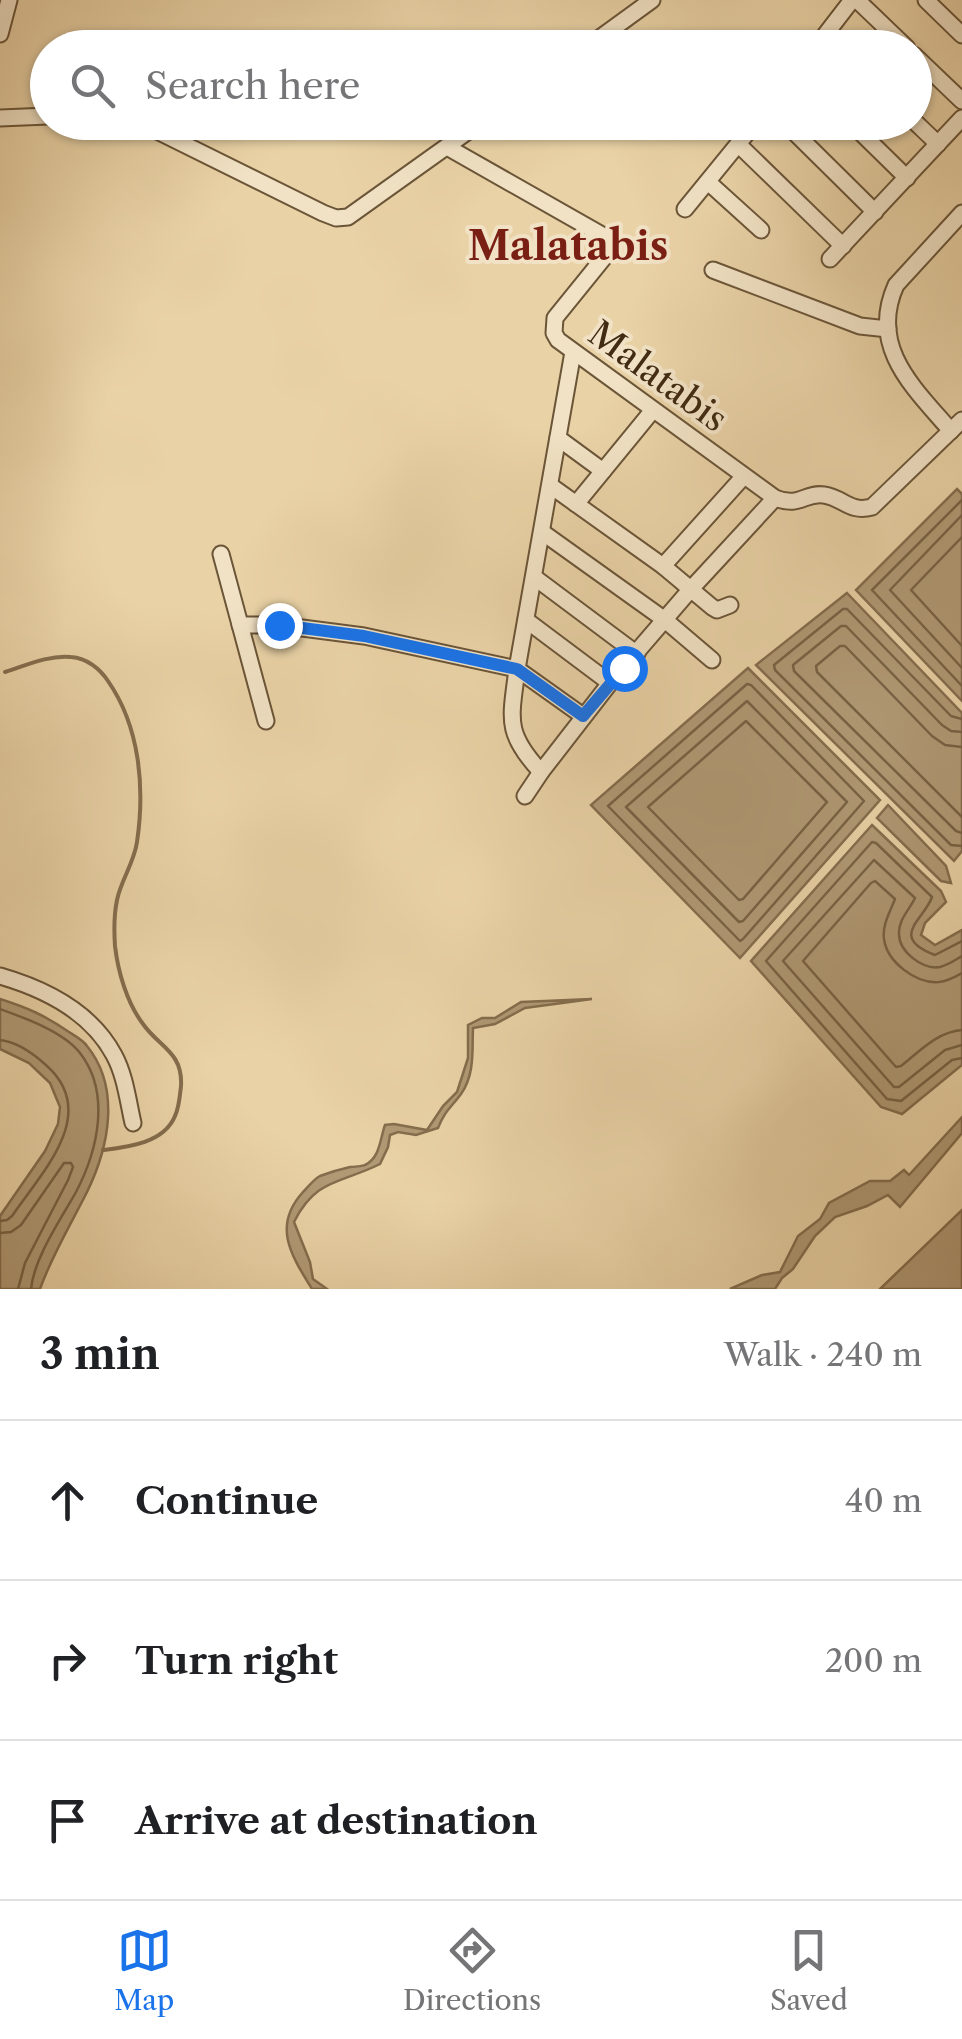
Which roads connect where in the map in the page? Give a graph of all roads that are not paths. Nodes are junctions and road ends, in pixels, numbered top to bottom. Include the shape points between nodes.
1 (9, 0) edge
2 (652, 0) edge
3 (855, 0) edge
4 (926, 0) edge
5 (611, 30) edge
6 (829, 30) edge
7 (888, 30) edge
8 (0, 34) edge
9 (962, 35) edge
10 (932, 72) edge
11 (962, 100) edge
12 (30, 117) edge
13 (0, 118) edge
14 (962, 118) edge
15 (932, 138) edge
16 (175, 140) edge
17 (456, 140) edge
18 (743, 140) edge
19 (802, 140) edge
20 (868, 140) edge
21 (938, 144) junction
22 (739, 145) junction
23 (446, 147) junction
24 (907, 178) junction
25 (708, 182) junction
26 (685, 209) dead end
27 (875, 212) junction
28 (962, 214) edge
29 (761, 230) dead end
30 (843, 246) junction
31 (830, 259) dead end
32 (713, 270) dead end
33 (888, 329) junction
34 (573, 352) junction
35 (653, 410) junction
36 (957, 426) edge
37 (558, 438) junction
38 (603, 471) junction
39 (744, 476) junction
40 (550, 486) junction
41 (775, 498) junction
42 (576, 504) junction
43 (542, 532) junction
44 (222, 554) dead end
45 (663, 566) junction
46 (534, 577) junction
47 (690, 590) junction
48 (730, 605) dead end
49 (526, 620) junction
50 (665, 620) junction
51 (240, 625) junction
52 (637, 654) junction
53 (712, 660) dead end
54 (517, 669) junction
55 (610, 683) junction
56 (583, 716) junction
57 (266, 721) dead end
58 (541, 772) junction
59 (525, 796) dead end
60 (0, 976) edge
61 (133, 1124) dead end

1 - 8 street
2 - 5 street
3 - 6 street
3 - 7 street
4 - 9 street
10 - 11 street
12 - 13 street
14 - 21 street
15 - 21 street
16 - 23 street via 342,218
17 - 23 street
18 - 22 street
19 - 27 street
20 - 24 street
21 - 24 street
22 - 25 street
22 - 30 street
23 - 34 street, Malatabis via 606,240 606,254 555,318 554,333
24 - 27 street
25 - 26 street
25 - 29 street
27 - 30 street
28 - 33 street via 896,285
30 - 31 street
32 - 33 street via 860,326
33 - 36 street via 906,380
34 - 35 street, Malatabis
34 - 37 street
35 - 38 street
35 - 39 street, Malatabis
36 - 41 street via 872,507 860,510 824,495 797,503
37 - 38 street
37 - 40 street
38 - 42 street
39 - 41 street, Malatabis
39 - 45 street
40 - 42 street
40 - 43 street
41 - 47 street
42 - 45 street
43 - 46 street
43 - 50 street
44 - 51 street
45 - 47 street
46 - 49 street
46 - 52 street
47 - 48 street via 717,610
47 - 50 street
49 - 54 street
49 - 55 street
50 - 52 street
50 - 53 street
51 - 54 street via 364,636
51 - 57 street
52 - 55 street
54 - 56 street
54 - 58 street via 512,728
55 - 56 street
56 - 58 street
58 - 59 street
60 - 61 street via 36,987 97,1029 116,1058

